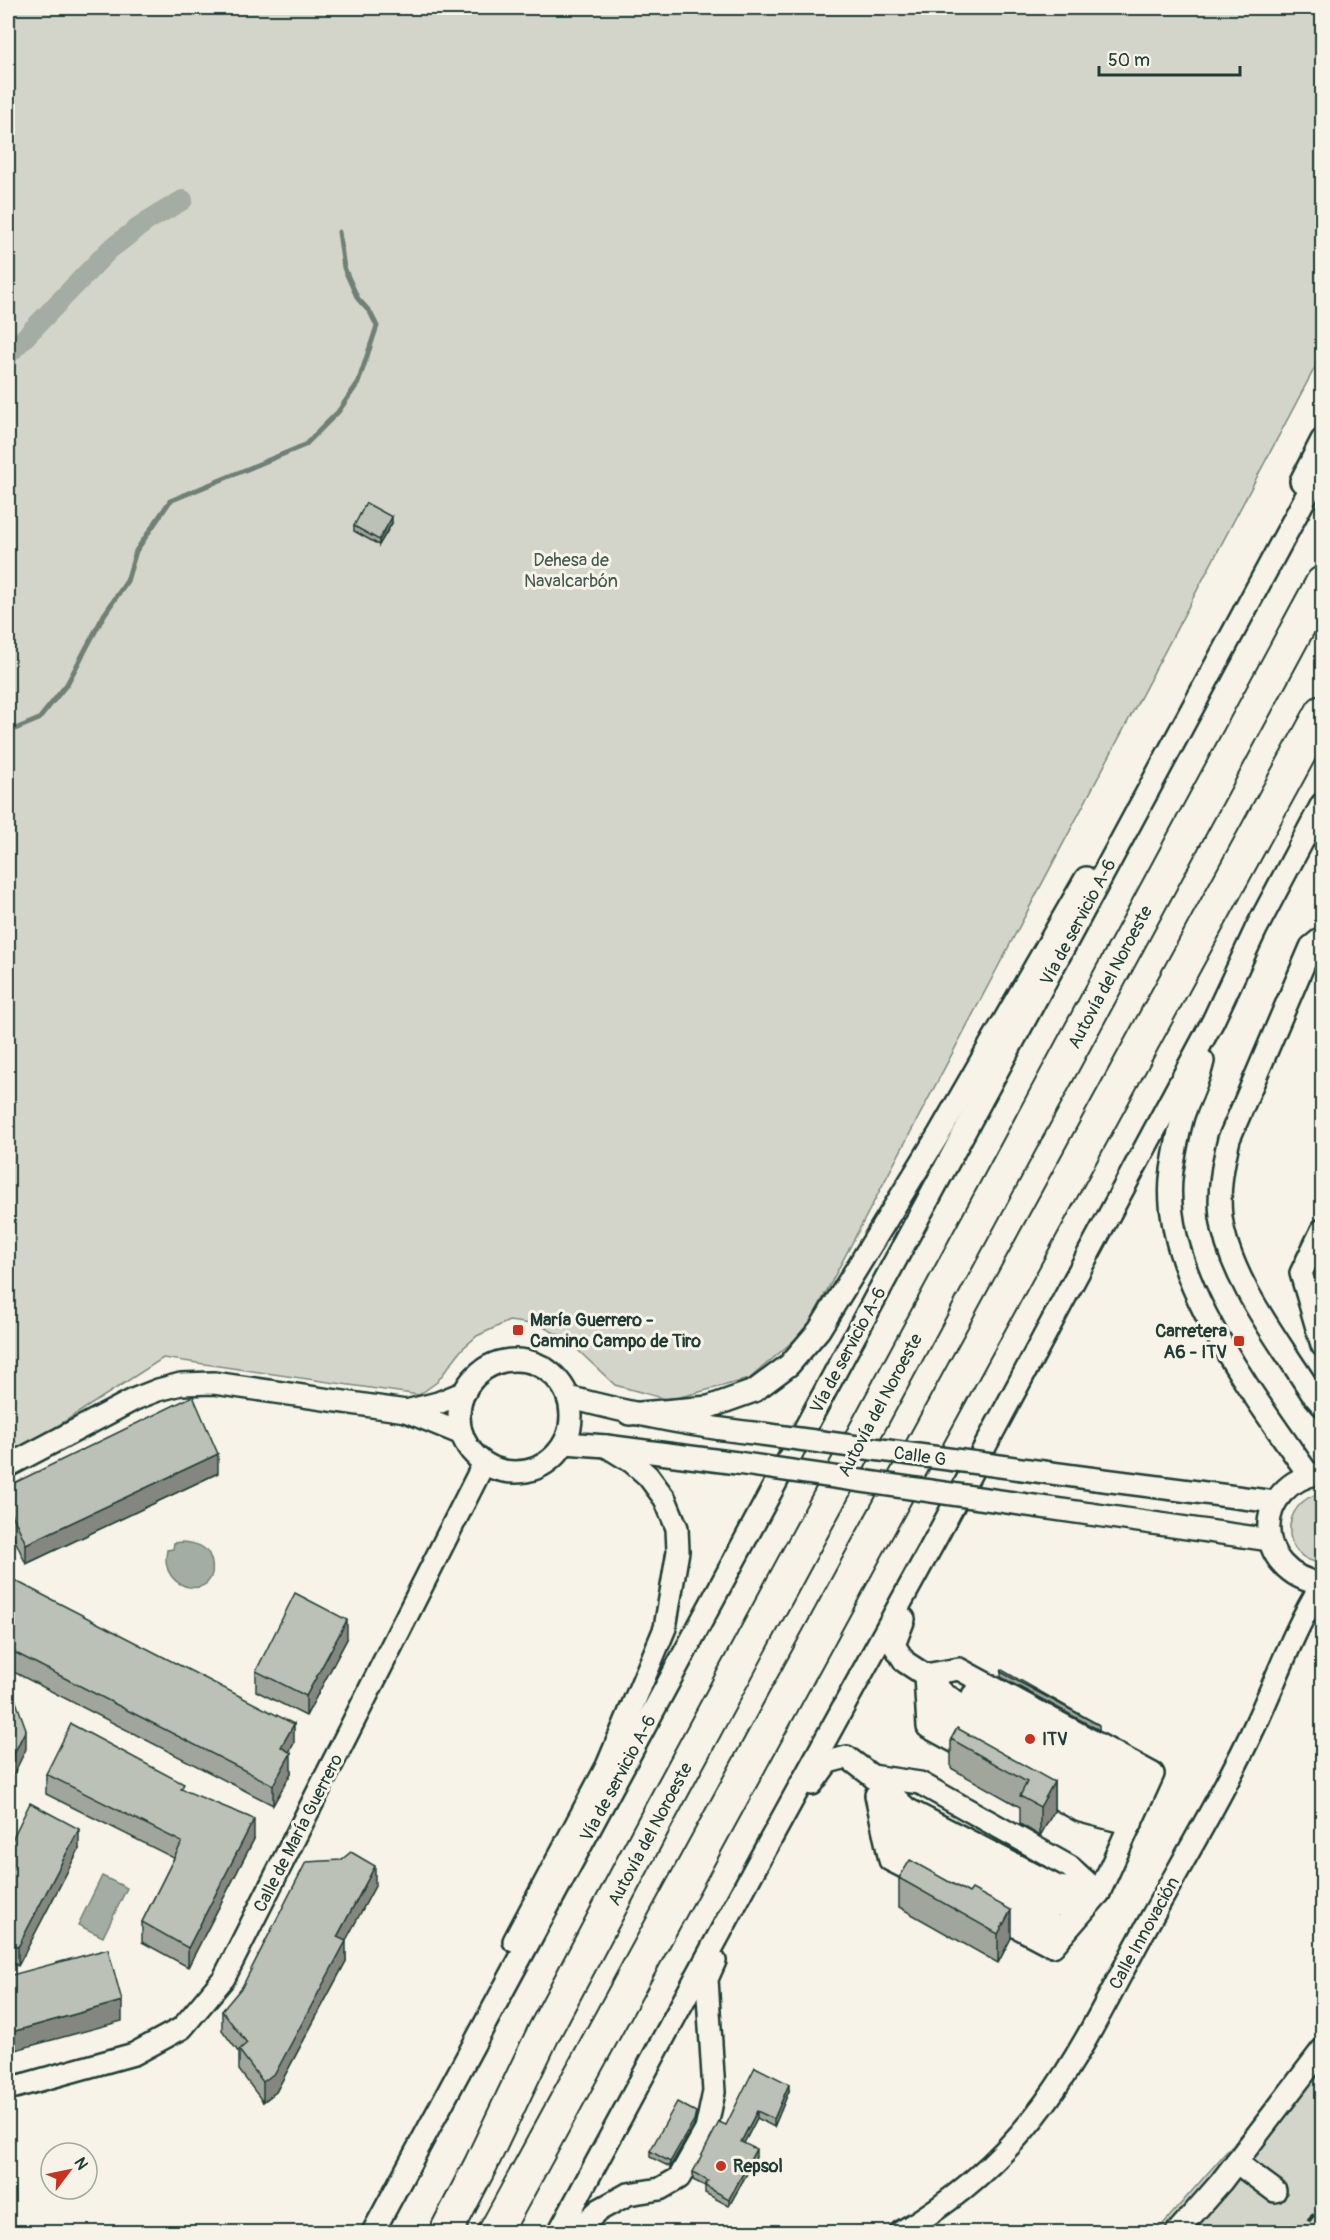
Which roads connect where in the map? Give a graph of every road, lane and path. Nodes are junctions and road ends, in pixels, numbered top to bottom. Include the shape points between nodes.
1 (1323, 440) edge
2 (1323, 467) edge
3 (1323, 583) edge
4 (1323, 711) edge
5 (1323, 804) edge
6 (1323, 938) edge
7 (1213, 1021) junction
8 (1323, 1230) edge
9 (1323, 1345) edge
10 (465, 1392) junction
11 (568, 1397) junction
12 (1323, 1405) edge
13 (406, 1411) junction
14 (629, 1414) junction
15 (462, 1434) junction
16 (565, 1443) junction
17 (606, 1446) junction
18 (484, 1463) junction
19 (8, 1466) edge
20 (1316, 1474) edge
21 (1275, 1502) junction
22 (935, 1540) junction
23 (1269, 1540) junction
24 (1323, 1584) edge
25 (925, 1675) junction
26 (872, 1776) junction
27 (1131, 1824) junction
28 (761, 1857) junction
29 (1099, 1893) junction
30 (1323, 2050) edge
31 (8, 2088) edge
32 (1236, 2162) junction
33 (1275, 2192) dead end
34 (390, 2202) junction
35 (373, 2232) edge
36 (430, 2232) edge
37 (495, 2232) edge
38 (559, 2232) edge
39 (575, 2232) edge
40 (901, 2232) edge
41 (1178, 2232) edge

1 - 14 street via 1091,868 939,1134 819,1330 789,1365 754,1392 709,1407
2 - 34 street, Vía de servicio A-6
3 - 36 highway, Autovía del Noroeste via 544,2032 481,2164
4 - 37 highway
5 - 7 street via 1256,929
6 - 12 street via 1311,947 1229,1139 1220,1192 1229,1250 1244,1285
7 - 20 street via 1202,1068 1182,1119 1172,1172 1172,1215 1186,1274 1215,1332
7 - 22 street
8 - 9 street via 1300,1273
10 - 11 street via 485,1369 514,1360 531,1362 547,1370
10 - 13 street
10 - 15 street via 460,1406
11 - 14 street, Calle G
11 - 16 street via 571,1420
13 - 15 street
13 - 19 street via 214,1383 181,1384 135,1399
14 - 21 street, Calle G, bridge via 702,1427
15 - 18 street
16 - 17 street, Calle G
16 - 18 street via 540,1467 526,1471 505,1471
17 - 23 street, Calle G, bridge
17 - 34 street via 648,1476 665,1499 677,1528 678,1551 665,1628 607,1766 460,2042
18 - 31 street, Calle de María Guerrero via 224,1978 182,2028 134,2054
20 - 21 street via 1295,1481
21 - 23 street via 1269,1520
22 - 25 street via 894,1645 905,1662
22 - 28 street
23 - 24 street via 1283,1566 1294,1576
24 - 40 street, Calle Innovación via 1292,1639 1227,1782 1077,2054 1045,2103 984,2172 951,2200
25 - 27 street via 945,1695 1120,1794
25 - 27 street via 928,1727 1081,1811
25 - 27 street via 959,1669 1153,1774
26 - 28 street via 847,1757 828,1762
26 - 29 street via 1063,1879
26 - 29 street via 900,1824 1054,1906
26 - 29 street via 890,1860 1053,1946
27 - 29 street
28 - 38 street
28 - 39 street via 707,1979 714,2092 706,2130 679,2178 660,2188 628,2194 599,2210
30 - 32 street
32 - 33 street
32 - 41 street
34 - 35 street, Vía de servicio A-6

